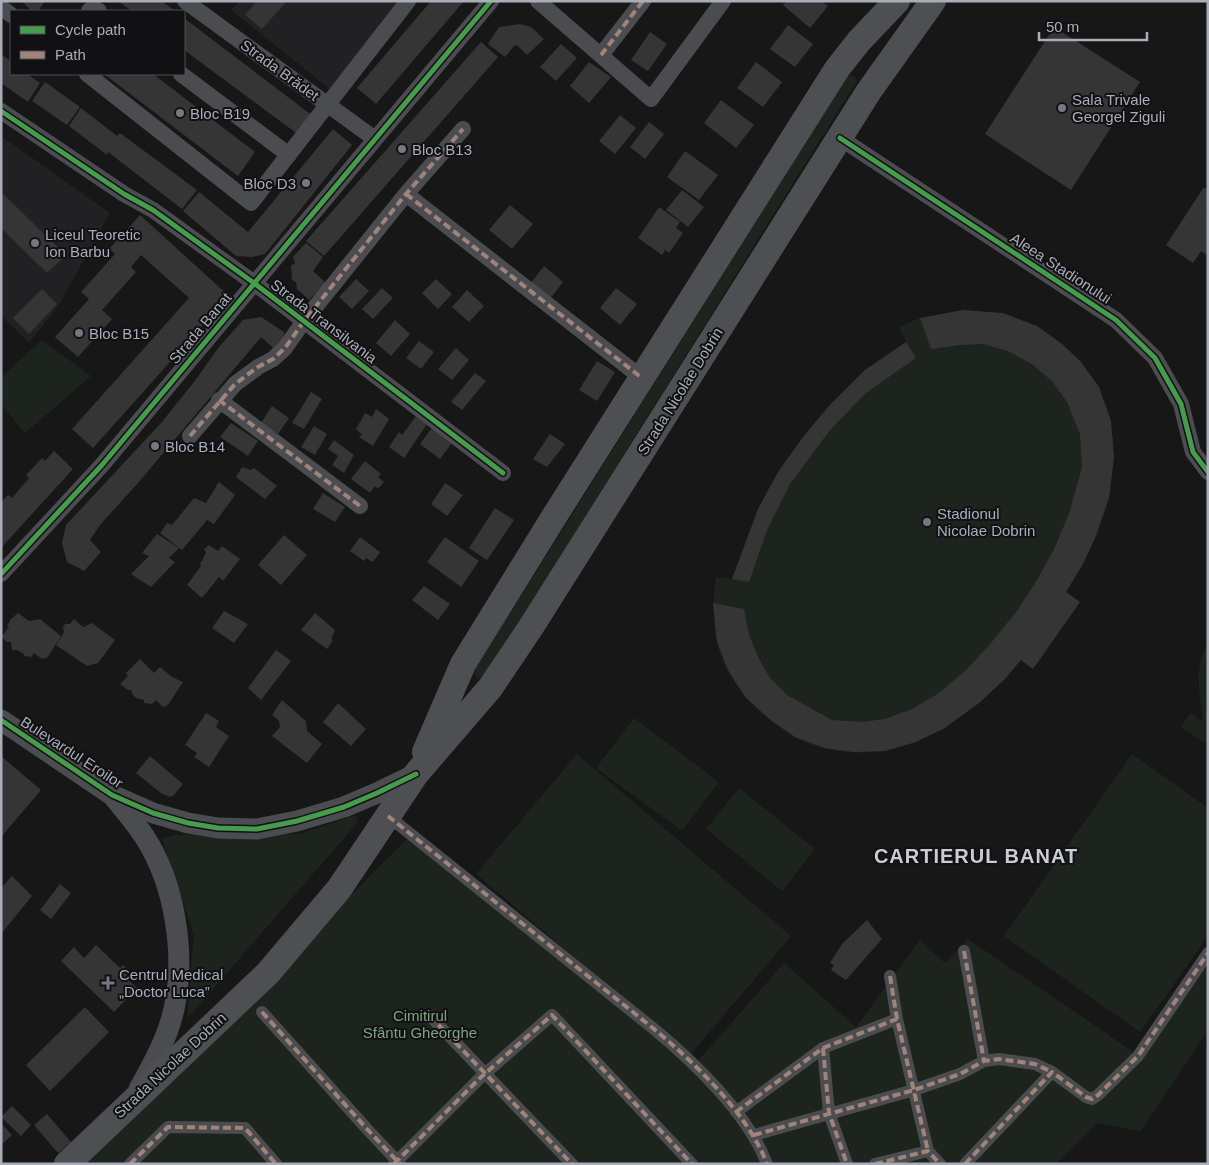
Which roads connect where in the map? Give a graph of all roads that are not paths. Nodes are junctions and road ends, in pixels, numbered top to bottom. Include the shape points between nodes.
1 (185, 1) edge
2 (408, 1) edge
3 (491, 1) edge
4 (538, 1) edge
5 (642, 1) edge
6 (723, 1) edge
7 (897, 1) edge
8 (933, 1) edge
9 (601, 55) junction
10 (837, 69) junction
11 (88, 75) edge
12 (182, 75) edge
13 (869, 91) junction
14 (328, 104) junction
15 (1, 111) edge
16 (463, 129) dead end
17 (840, 138) junction
18 (375, 139) junction
19 (289, 155) junction
20 (406, 194) junction
21 (254, 283) junction
22 (304, 321) junction
23 (642, 378) junction
24 (219, 400) junction
25 (190, 436) dead end
26 (1208, 472) edge
27 (503, 474) dead end
28 (360, 506) dead end
29 (1, 574) edge
30 (463, 664) junction
31 (490, 688) junction
32 (1, 720) edge
33 (416, 774) junction
34 (112, 795) junction
35 (388, 816) junction
36 (964, 952) dead end
37 (1208, 953) edge
38 (890, 976) dead end
39 (262, 1012) dead end
40 (430, 1016) dead end
41 (897, 1019) junction
42 (823, 1048) junction
43 (984, 1061) junction
44 (1052, 1072) junction
45 (486, 1073) junction
46 (914, 1090) junction
47 (133, 1099) junction
48 (736, 1112) junction
49 (829, 1113) junction
50 (754, 1136) junction
51 (928, 1151) junction
52 (397, 1163) edge
53 (67, 1164) edge
54 (130, 1164) edge
55 (276, 1164) edge
56 (572, 1164) edge
57 (692, 1164) edge
58 (767, 1164) edge
59 (847, 1164) edge
60 (875, 1164) edge
61 (940, 1164) edge
62 (965, 1164) edge

1 - 14 street, Strada Brădet
2 - 14 street
3 - 18 street, Strada Banat
4 - 9 street
5 - 9 street
6 - 9 street via 651,99
7 - 10 main road, Strada Nicolae Dobrin via 858,41
8 - 13 main road, Strada Nicolae Dobrin
10 - 13 main road via 856,65 863,68
10 - 23 main road, Strada Nicolae Dobrin
11 - 19 street via 251,203
12 - 19 street
13 - 17 main road, Strada Nicolae Dobrin
14 - 18 street, Strada Brădet
14 - 19 street
15 - 21 street, Strada Transilvania via 124,194 154,210
16 - 20 street
17 - 26 street, Aleea Stadionului via 1116,320 1155,358 1181,404 1193,452
17 - 31 main road, Strada Nicolae Dobrin via 532,627
18 - 21 street, Strada Banat
20 - 22 street
20 - 23 street
21 - 22 street, Strada Transilvania
21 - 29 street, Strada Banat via 102,465
22 - 24 street via 285,348 235,384
22 - 27 street, Strada Transilvania
23 - 30 main road, Strada Nicolae Dobrin
24 - 25 street
24 - 28 street
30 - 31 main road via 467,680 478,688
30 - 33 main road, Strada Nicolae Dobrin
31 - 33 main road, Strada Nicolae Dobrin
32 - 34 street, Bulevardul Eroilor
33 - 34 street, Bulevardul Eroilor via 344,806 297,821 256,829 188,823
33 - 35 main road, Strada Nicolae Dobrin
34 - 47 street, Bulevardul Eroilor via 145,836 167,886 177,930 179,965 174,1009 159,1054
35 - 47 main road, Strada Nicolae Dobrin via 339,889 268,973
35 - 48 street via 666,1039 695,1064
36 - 43 street
37 - 44 street via 1138,1056 1098,1095 1086,1098
38 - 41 street
39 - 52 street
40 - 45 street
41 - 42 street
41 - 46 street
42 - 48 street
42 - 49 street
43 - 44 street via 999,1059 1035,1064
43 - 46 street via 960,1074
44 - 62 street
45 - 52 street
45 - 56 street
45 - 57 street via 552,1015
46 - 49 street
46 - 51 street
47 - 53 main road, Strada Nicolae Dobrin
48 - 50 street
49 - 50 street
49 - 59 street
50 - 58 street
51 - 60 street
51 - 61 street
54 - 55 street via 168,1127 245,1128

